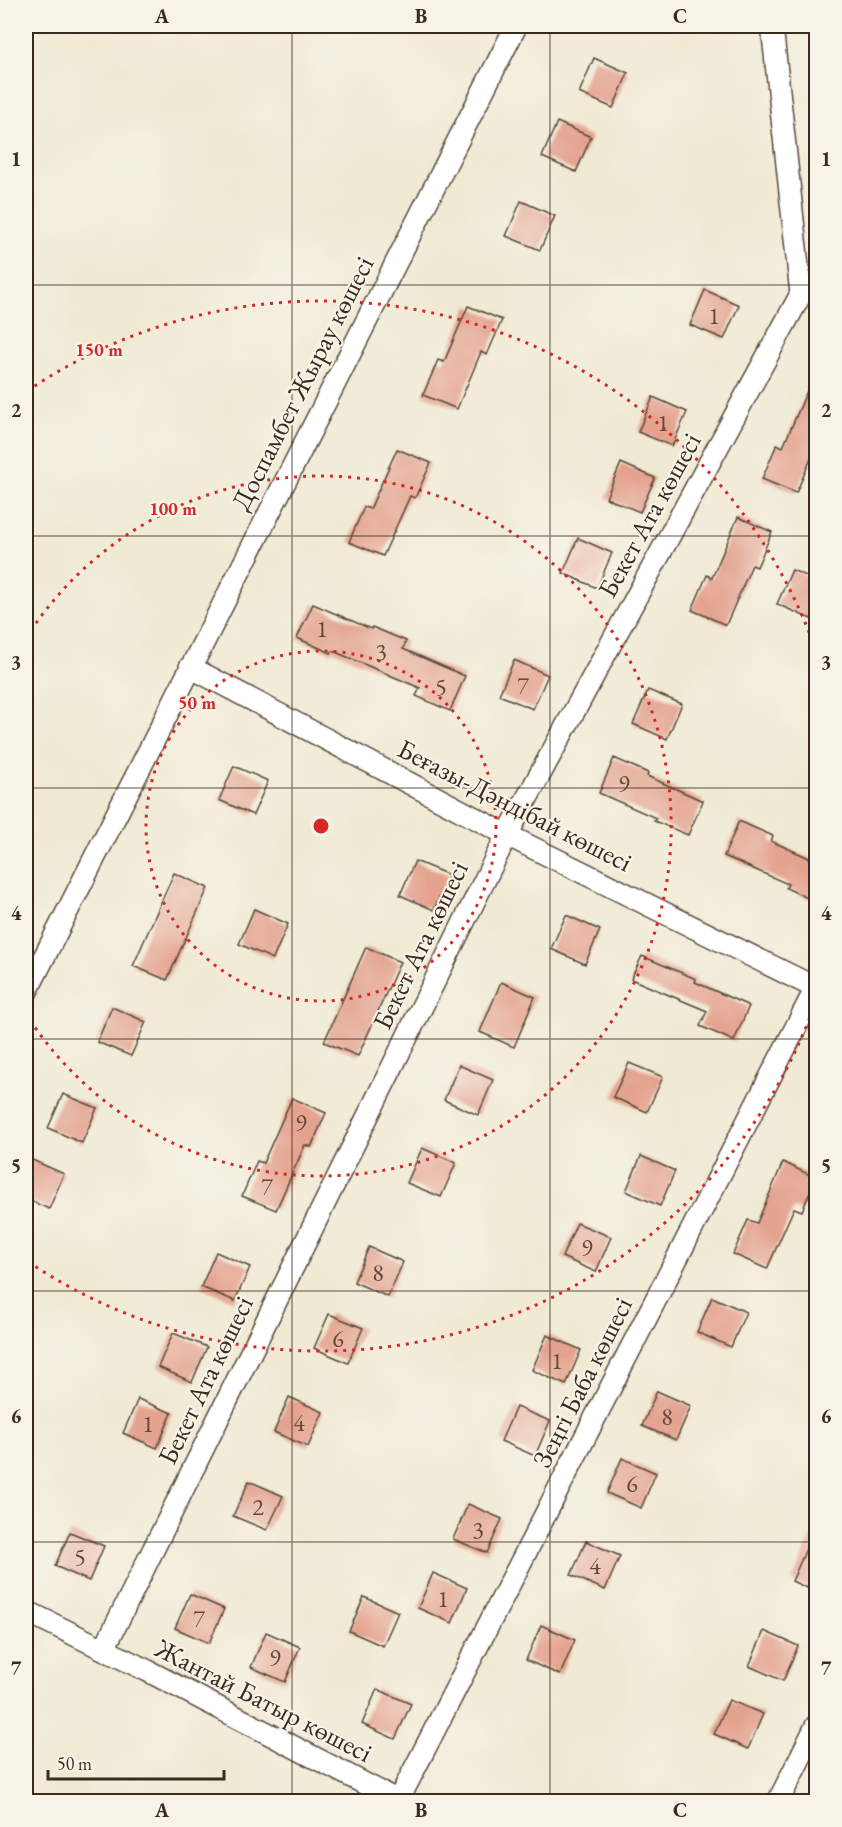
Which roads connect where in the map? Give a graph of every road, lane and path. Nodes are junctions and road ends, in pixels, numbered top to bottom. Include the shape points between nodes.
1 (516, 26) edge
2 (772, 26) edge
3 (809, 289) edge
4 (189, 667) junction
5 (507, 835) junction
6 (816, 988) edge
7 (26, 993) edge
8 (26, 1611) edge
9 (104, 1649) junction
10 (816, 1726) edge
11 (398, 1802) edge
12 (778, 1802) edge

1 - 4 street, Доспамбет Жырау көшесі
2 - 3 street
3 - 5 street, Бекет Ата көшесі
4 - 5 street, Беғазы-Дәндібай көшесі
4 - 7 street, Доспамбет Жырау көшесі
5 - 6 street, Беғазы-Дәндібай көшесі
5 - 9 street, Бекет Ата көшесі
6 - 11 street, Зеңгі Баба көшесі
8 - 9 street, Жантай Батыр көшесі
9 - 11 street, Жантай Батыр көшесі
10 - 12 street

